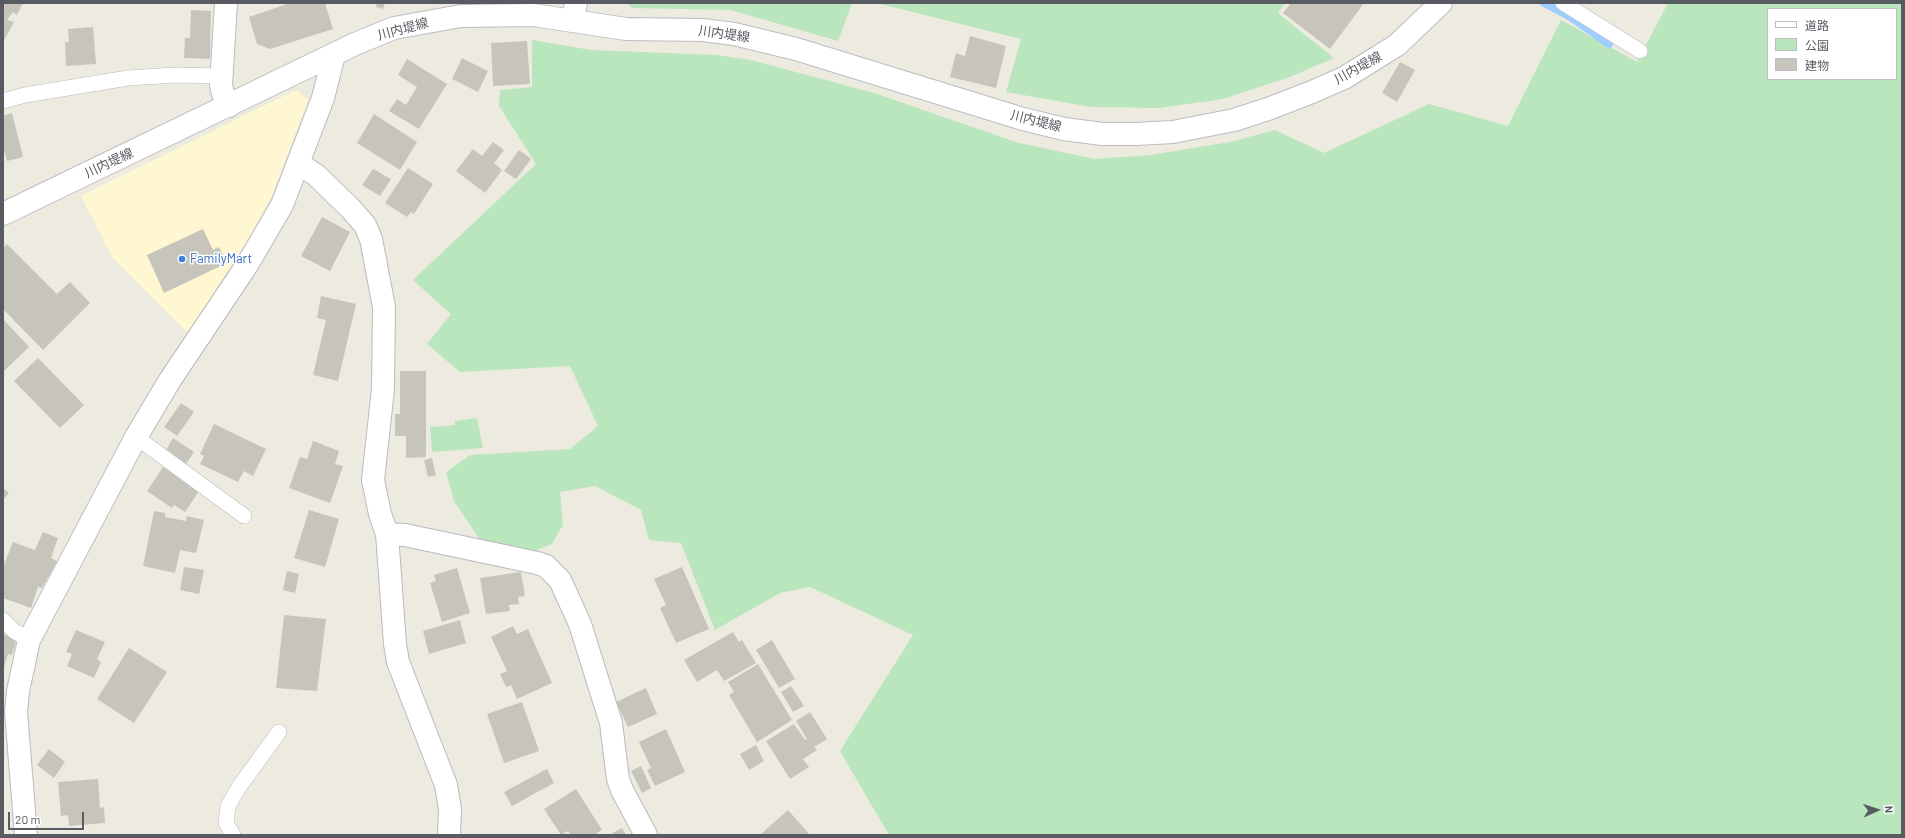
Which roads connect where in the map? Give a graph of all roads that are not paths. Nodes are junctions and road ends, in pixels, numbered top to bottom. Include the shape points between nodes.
1 (226, 3) edge
2 (1441, 3) edge
3 (1563, 3) edge
4 (575, 12) edge
5 (1640, 51) dead end
6 (334, 55) junction
7 (221, 76) junction
8 (3, 101) edge
9 (229, 106) junction
10 (299, 164) junction
11 (3, 214) edge
12 (136, 436) junction
13 (244, 516) dead end
14 (387, 534) junction
15 (3, 620) edge
16 (29, 640) junction
17 (279, 732) dead end
18 (26, 835) edge
19 (233, 835) edge
20 (449, 835) edge
21 (646, 835) edge

1 - 7 street
2 - 4 street, 川内堤線 via 1397,45 1344,78 1312,92 1234,120 1173,132 1136,134 1102,134 1064,129 1023,119 796,49 734,34 703,30 626,29
3 - 5 lane
4 - 6 street, 川内堤線 via 454,17 394,28
6 - 9 street, 川内堤線
6 - 10 street via 323,98
7 - 8 lane via 128,78
7 - 9 street via 222,94
9 - 11 street, 川内堤線
10 - 12 street via 282,205 266,233
10 - 14 street via 316,175 351,209 365,225 371,239 384,307 383,389 373,480
12 - 13 lane
12 - 16 street
14 - 20 street via 398,662 446,785 450,809
14 - 21 street via 404,535 537,563 546,566 560,580 580,624 611,723 618,779
15 - 16 lane via 14,631
16 - 18 street via 20,676 16,712
17 - 19 lane via 228,806 226,823

